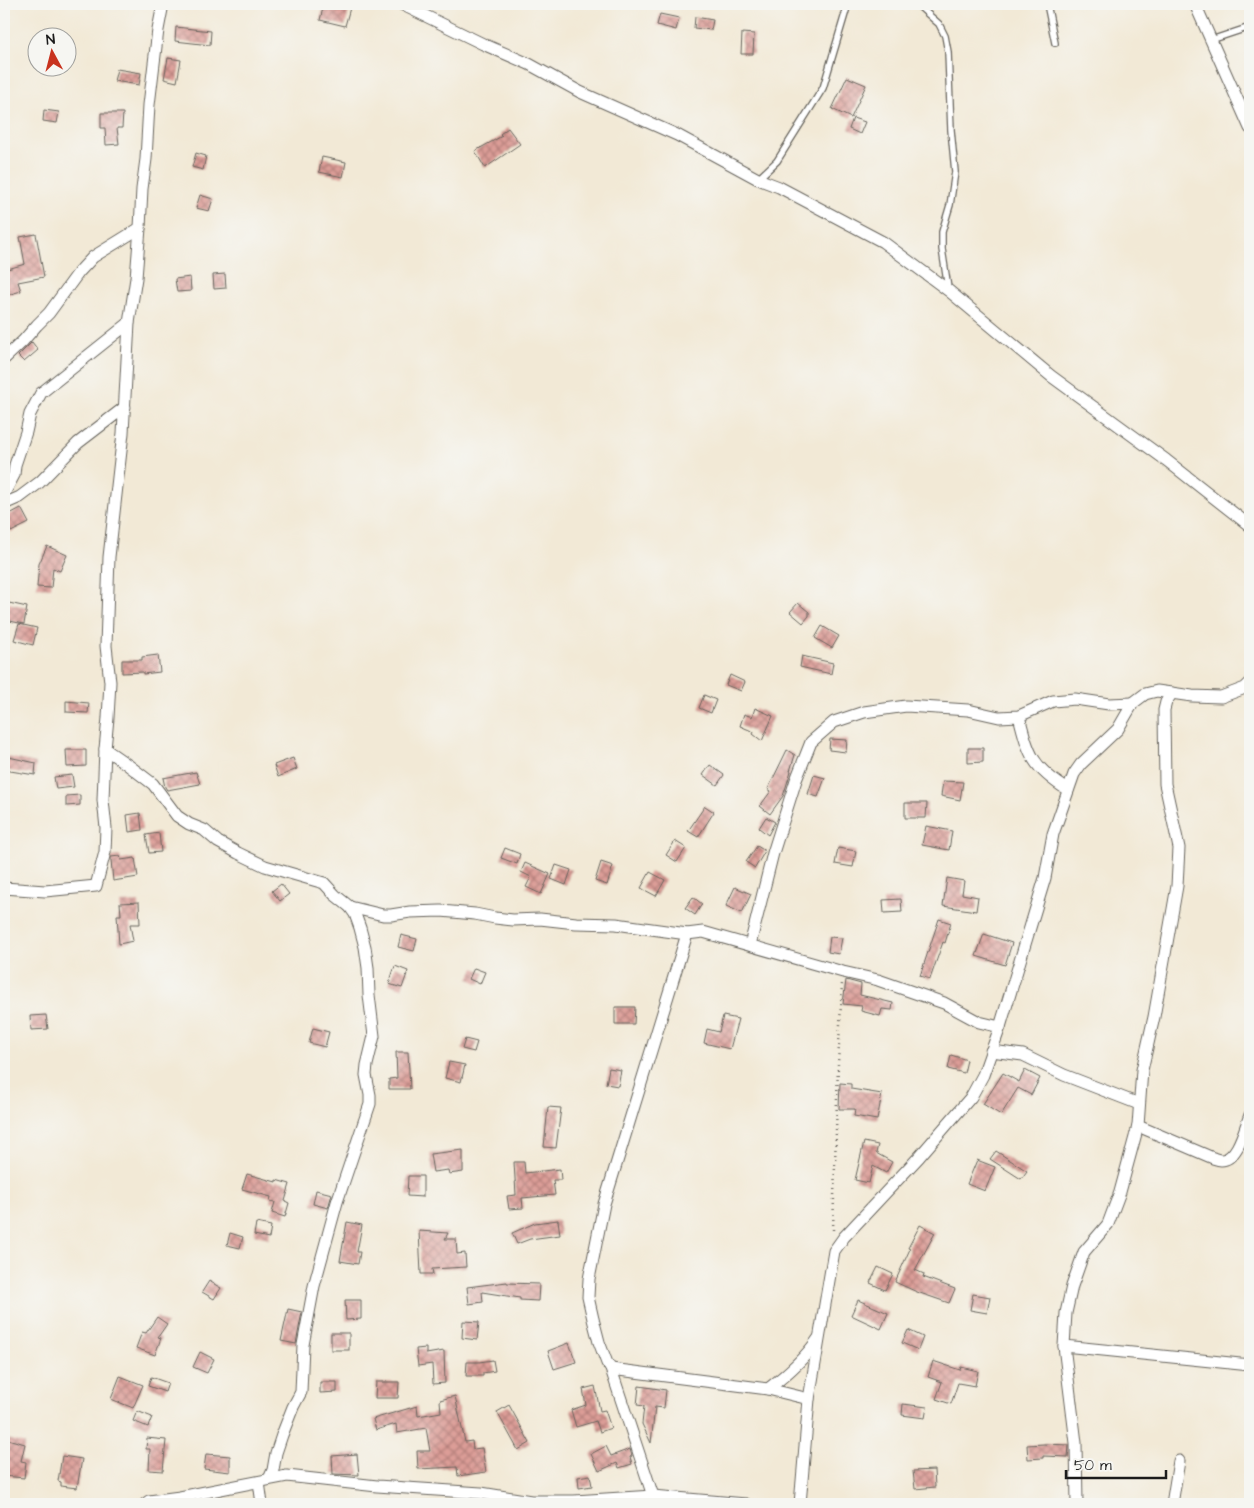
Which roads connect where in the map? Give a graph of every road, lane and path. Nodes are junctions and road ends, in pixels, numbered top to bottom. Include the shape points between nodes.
1 (163, 4) edge
2 (401, 4) edge
3 (848, 4) edge
4 (918, 4) edge
5 (1047, 4) edge
6 (1195, 4) edge
7 (1250, 27) edge
8 (1211, 40) junction
9 (1055, 43) dead end
10 (1250, 128) edge
11 (758, 179) junction
12 (140, 228) junction
13 (949, 291) junction
14 (130, 323) junction
15 (4, 359) edge
16 (125, 407) junction
17 (4, 494) edge
18 (4, 504) edge
19 (1250, 526) edge
20 (1250, 683) edge
21 (1172, 693) junction
22 (1133, 703) junction
23 (1019, 716) junction
24 (105, 749) junction
25 (1068, 790) junction
26 (4, 888) edge
27 (350, 907) junction
28 (687, 934) junction
29 (750, 945) junction
30 (843, 972) junction
31 (1000, 1027) junction
32 (992, 1051) junction
33 (1139, 1104) junction
34 (1250, 1115) edge
35 (1138, 1126) junction
36 (834, 1251) junction
37 (820, 1335) junction
38 (1064, 1346) junction
39 (1250, 1365) edge
40 (611, 1369) junction
41 (768, 1389) junction
42 (809, 1399) junction
43 (1179, 1461) dead end
44 (264, 1480) junction
45 (653, 1496) junction
46 (574, 1503) edge
47 (145, 1504) edge
48 (262, 1504) edge
49 (746, 1504) edge
50 (800, 1504) edge
51 (1077, 1504) edge
52 (1172, 1504) edge

1 - 12 street via 149,105
2 - 11 street via 530,64 580,92 678,135
3 - 11 lane via 824,88 777,160
4 - 13 lane via 939,24 948,52 955,172 942,232 942,249
5 - 9 lane
6 - 8 street
7 - 8 lane
8 - 10 street
11 - 13 street via 882,242
12 - 14 street
12 - 15 street via 93,257 49,313
13 - 19 street via 1051,376
14 - 16 street
14 - 17 street via 41,393 30,414 14,475
16 - 18 street via 78,443 40,482
16 - 24 street via 108,583 106,646 110,682
20 - 21 street via 1221,697
21 - 22 street via 1157,691 1145,694
21 - 33 street via 1164,710 1166,784 1179,848 1177,886 1142,1070
22 - 23 street via 1053,701
22 - 25 street via 1118,729 1081,764
23 - 25 street via 1033,761
23 - 29 street via 999,718 968,710 906,706 864,712 834,722 811,742 796,780 773,853
24 - 26 street via 105,852 96,886 45,891
24 - 27 street via 152,784 177,816 238,854 265,866 324,883
25 - 31 street
27 - 28 street via 383,915 440,911 513,920 616,924
27 - 44 street via 360,928 368,968 374,1036 366,1066 370,1104 337,1202 314,1286 303,1345 301,1392 282,1435 273,1470
28 - 29 street via 703,932
28 - 40 street via 604,1204 589,1279 588,1297 597,1334
29 - 30 street
30 - 31 street via 912,991 944,1003 979,1022
30 - 36 path
31 - 32 street
32 - 33 street via 1023,1055
32 - 36 street via 971,1097
33 - 35 street
34 - 35 street via 1237,1148 1222,1160
35 - 38 street via 1108,1224 1084,1252 1072,1286
36 - 37 street
37 - 41 street via 785,1376
37 - 42 street
38 - 39 street
38 - 51 street via 1076,1443
40 - 41 street
40 - 45 street
41 - 42 street
42 - 50 street
43 - 52 street
44 - 46 street via 287,1476
44 - 47 street
44 - 48 street
45 - 46 street
45 - 49 street

